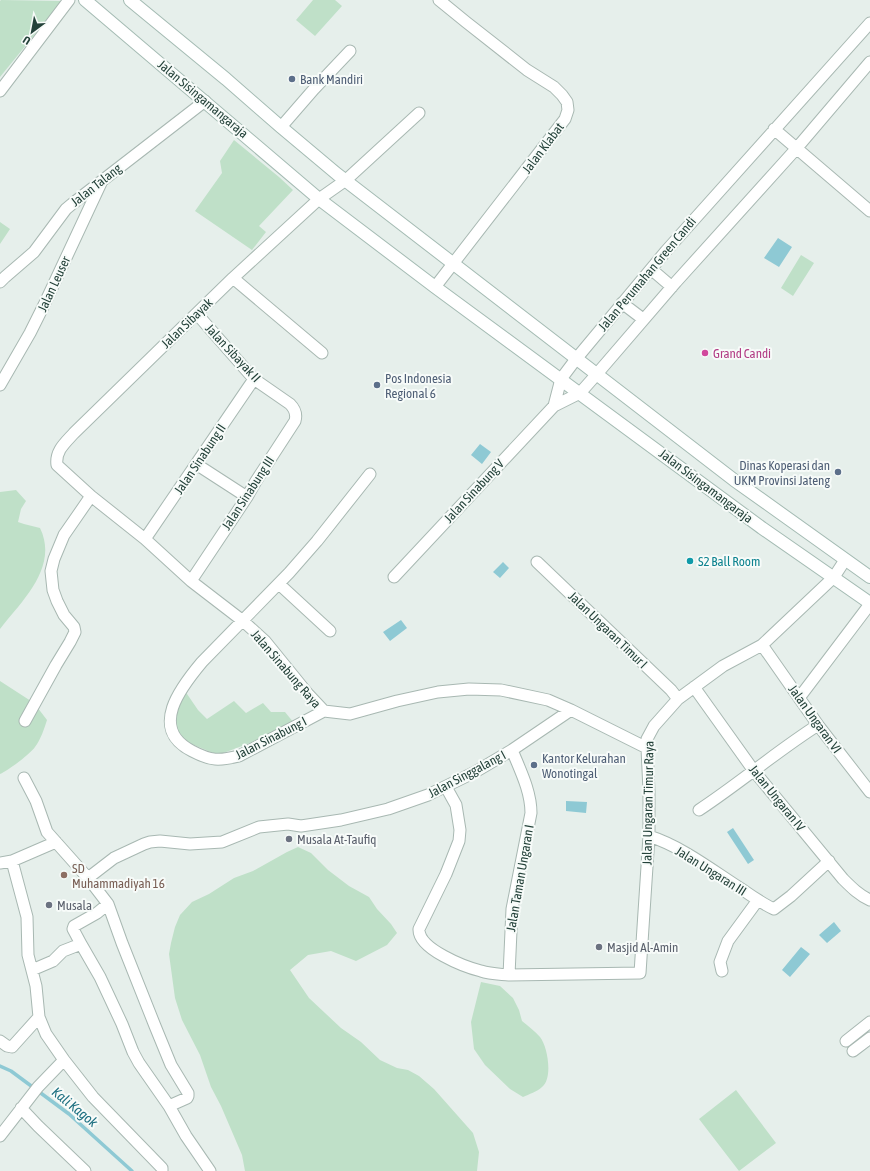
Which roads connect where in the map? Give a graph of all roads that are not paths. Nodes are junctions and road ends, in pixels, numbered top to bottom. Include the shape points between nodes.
1 (69, 0) edge
2 (85, 0) edge
3 (130, 0) edge
4 (439, 0) edge
5 (870, 23) edge
6 (350, 51) dead end
7 (870, 62) edge
8 (0, 91) edge
9 (205, 101) junction
10 (419, 114) dead end
11 (281, 127) junction
12 (774, 129) junction
13 (796, 149) junction
14 (102, 180) junction
15 (346, 180) junction
16 (319, 199) junction
17 (870, 211) edge
18 (453, 263) junction
19 (651, 269) junction
20 (233, 278) junction
21 (0, 282) edge
22 (435, 287) junction
23 (672, 287) junction
24 (622, 303) junction
25 (197, 314) junction
26 (643, 319) junction
27 (322, 353) dead end
28 (576, 359) junction
29 (596, 375) junction
30 (254, 379) junction
31 (561, 379) junction
32 (0, 385) edge
33 (580, 393) junction
34 (290, 404) joint
35 (554, 406) junction
36 (59, 451) joint
37 (196, 464) junction
38 (370, 474) dead end
39 (91, 496) junction
40 (247, 497) junction
41 (145, 539) junction
42 (845, 560) junction
43 (537, 562) dead end
44 (394, 576) dead end
45 (834, 577) junction
46 (870, 577) edge
47 (191, 581) junction
48 (279, 584) junction
49 (870, 604) edge
50 (243, 621) junction
51 (330, 631) dead end
52 (762, 645) junction
53 (694, 687) junction
54 (799, 698) junction
55 (678, 699) junction
56 (572, 710) junction
57 (324, 711) junction
58 (25, 721) dead end
59 (818, 725) junction
60 (647, 748) junction
61 (512, 750) junction
62 (754, 771) junction
63 (24, 778) dead end
64 (446, 787) junction
65 (869, 789) edge
66 (699, 810) dead end
67 (649, 836) junction
68 (56, 842) junction
69 (12, 862) junction
70 (829, 862) junction
71 (0, 864) edge
72 (88, 878) junction
73 (758, 900) junction
74 (870, 900) edge
75 (108, 904) junction
76 (81, 944) junction
77 (32, 970) junction
78 (722, 971) dead end
79 (509, 975) junction
80 (39, 1017) junction
81 (870, 1022) edge
82 (870, 1038) edge
83 (0, 1041) edge
84 (846, 1041) dead end
85 (853, 1052) dead end
86 (64, 1060) junction
87 (170, 1106) junction
88 (22, 1108) junction
89 (0, 1136) edge
90 (163, 1170) edge
91 (85, 1171) edge
92 (210, 1171) edge

1 - 8 street
2 - 9 main road, Jalan Sisingamangaraja
3 - 11 main road, Jalan Sisingamangaraja
4 - 18 street, Jalan Klabat via 527,70 554,88 567,102 568,110 565,119
5 - 12 street, Jalan Perumahan Green Candi
6 - 11 street
7 - 13 street, Jalan Perumahan Green Candi
9 - 14 street, Jalan Talang
9 - 16 main road, Jalan Sisingamangaraja
10 - 15 street
11 - 15 main road, Jalan Sisingamangaraja
12 - 13 street
12 - 19 street, Jalan Perumahan Green Candi
13 - 17 street
13 - 23 street, Jalan Perumahan Green Candi
14 - 21 street, Jalan Talang via 66,209 34,252
14 - 32 street, Jalan Leuser via 48,298
15 - 16 street
15 - 18 main road, Jalan Sisingamangaraja
16 - 20 street, Jalan Sibayak
16 - 22 main road, Jalan Sisingamangaraja
18 - 22 street
18 - 28 main road, Jalan Sisingamangaraja
19 - 23 street
19 - 24 street, Jalan Perumahan Green Candi
20 - 25 street, Jalan Sibayak
20 - 27 street
22 - 31 main road, Jalan Sisingamangaraja
23 - 26 street, Jalan Perumahan Green Candi
24 - 26 street
24 - 28 street, Jalan Perumahan Green Candi
25 - 30 street, Jalan Sibayak II
25 - 36 street, Jalan Sibayak via 74,433
26 - 29 street, Jalan Perumahan Green Candi
28 - 29 main road, Jalan Sisingamangaraja
28 - 31 street, Jalan Perumahan Green Candi
29 - 33 street
29 - 42 main road, Jalan Sisingamangaraja
30 - 34 street, Jalan Sibayak II
30 - 37 street, Jalan Sinabung II
31 - 33 main road, Jalan Sisingamangaraja
31 - 35 street, Jalan Perumahan Green Candi
33 - 35 street
33 - 45 main road, Jalan Sisingamangaraja via 762,528
34 - 40 street, Jalan Sinabung III via 296,413 295,421
35 - 44 street, Jalan Sinabung V
36 - 39 street, Jalan Sinabung Raya via 57,465
37 - 40 street
37 - 41 street, Jalan Sinabung II
38 - 48 street, Jalan Sinabung I
39 - 41 street, Jalan Sinabung Raya
39 - 58 street via 64,535 51,571 57,601 75,632
40 - 47 street, Jalan Sinabung III
41 - 47 street, Jalan Sinabung Raya
42 - 45 street
42 - 46 main road, Jalan Sisingamangaraja
43 - 55 street, Jalan Ungaran Timur I
45 - 49 main road, Jalan Sisingamangaraja
45 - 52 street, Jalan Ungaran Timur Raya
47 - 50 street, Jalan Sinabung Raya
48 - 50 street, Jalan Sinabung I
48 - 51 street
49 - 54 street
50 - 57 street, Jalan Sinabung Raya via 265,641
50 - 57 street, Jalan Sinabung I via 202,662 176,698 170,725 172,734 180,743 204,757 228,759 239,756
52 - 53 street, Jalan Ungaran Timur Raya via 723,666
52 - 54 street, Jalan Ungaran VI
53 - 55 street, Jalan Ungaran Timur Raya
53 - 62 street, Jalan Ungaran IV
54 - 59 street, Jalan Ungaran VI
55 - 60 street, Jalan Ungaran Timur Raya via 654,726 647,739
56 - 57 street, Jalan Sinabung Raya via 548,700 501,690 469,689 438,692 350,714
56 - 60 street, Jalan Sinabung Raya
56 - 61 street, Jalan Singgalang I
59 - 62 street
59 - 65 street, Jalan Ungaran VI
60 - 67 street, Jalan Ungaran Timur Raya
61 - 64 street, Jalan Singgalang I
61 - 79 street, Jalan Taman Ungaran I via 529,795 531,813 512,909
62 - 66 street
62 - 70 street, Jalan Ungaran IV
63 - 68 street via 36,801 47,832
64 - 72 street, Jalan Singgalang I via 388,809 341,820 301,826 259,826 222,842 150,842 114,858
64 - 79 street via 456,804 459,841 419,933 428,946 457,963 479,971
67 - 73 street, Jalan Ungaran III via 674,846
67 - 79 street, Jalan Ungaran Timur Raya via 640,973
68 - 69 street
68 - 72 street
69 - 71 street
69 - 77 street via 27,917
70 - 73 street, Jalan Ungaran III via 777,908 774,909
70 - 74 street, Jalan Ungaran IV via 852,889
72 - 75 street
73 - 78 street via 728,942 720,962
75 - 76 street via 74,926 74,932
75 - 87 street via 171,1065 188,1093 187,1098
76 - 77 street via 63,951 53,961
76 - 87 street via 100,977 138,1063
77 - 80 street
80 - 83 street via 12,1047
80 - 86 street via 46,1034
81 - 84 street
82 - 85 street
86 - 88 street
86 - 90 street via 106,1112
87 - 92 street via 186,1136
88 - 89 street
88 - 91 street

